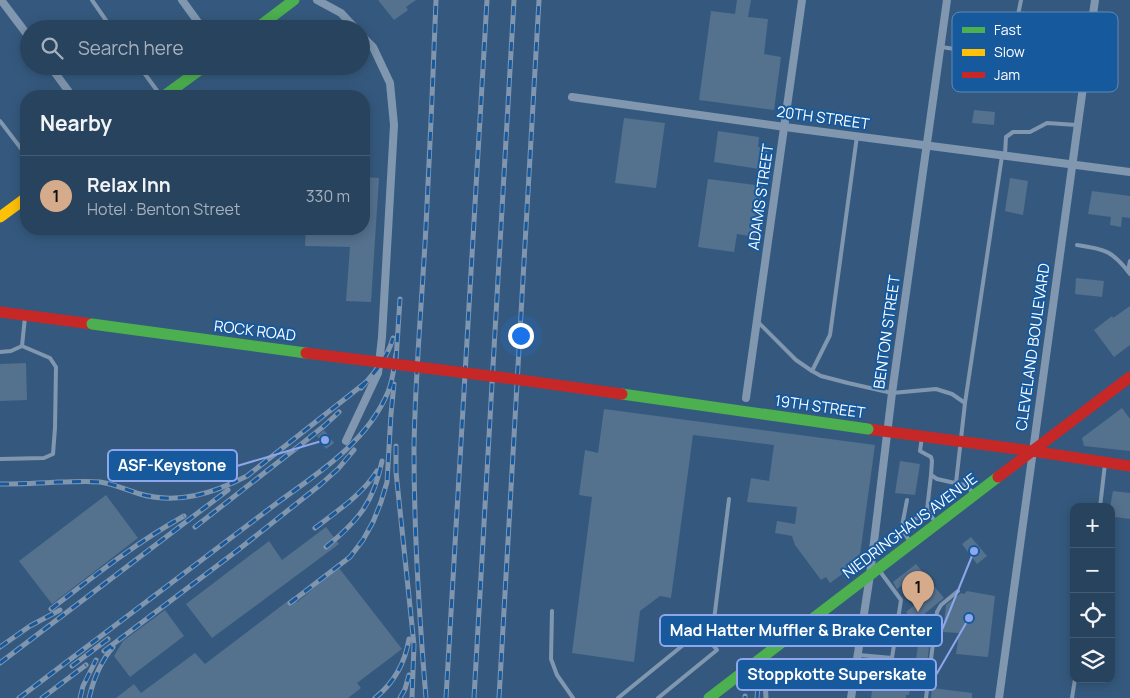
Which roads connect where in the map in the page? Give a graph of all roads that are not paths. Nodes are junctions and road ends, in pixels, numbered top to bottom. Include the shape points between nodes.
1 (1, 0) edge
2 (92, 0) edge
3 (182, 0) edge
4 (294, 0) edge
5 (318, 0) edge
6 (802, 0) edge
7 (947, 0) edge
8 (106, 20) edge
9 (196, 20) edge
10 (268, 20) edge
11 (348, 20) edge
12 (20, 26) edge
13 (370, 44) edge
14 (941, 47) junction
15 (952, 49) edge
16 (57, 75) edge
17 (146, 75) edge
18 (192, 75) edge
19 (68, 90) edge
20 (157, 90) edge
21 (171, 90) edge
22 (1082, 92) edge
23 (572, 97) dead end
24 (0, 121) edge
25 (1077, 125) junction
26 (785, 127) junction
27 (857, 136) junction
28 (927, 146) junction
29 (20, 148) edge
30 (1004, 156) junction
31 (1072, 165) junction
32 (1130, 172) edge
33 (20, 202) edge
34 (0, 217) edge
35 (1077, 245) dead end
36 (1130, 261) edge
37 (1129, 273) edge
38 (0, 312) edge
39 (25, 315) junction
40 (758, 321) junction
41 (22, 346) junction
42 (0, 352) edge
43 (812, 371) junction
44 (1130, 377) edge
45 (506, 378) joint
46 (892, 393) junction
47 (746, 398) dead end
48 (965, 403) junction
49 (888, 432) junction
50 (922, 437) junction
51 (346, 441) dead end
52 (960, 442) junction
53 (1032, 451) junction
54 (0, 459) edge
55 (1105, 462) junction
56 (1130, 466) edge
57 (930, 475) junction
58 (956, 483) junction
59 (976, 494) junction
60 (728, 499) dead end
61 (906, 500) dead end
62 (1100, 503) edge
63 (927, 510) junction
64 (937, 524) junction
65 (902, 526) junction
66 (911, 544) junction
67 (874, 572) junction
68 (958, 590) dead end
69 (552, 611) dead end
70 (702, 631) junction
71 (858, 655) junction
72 (1074, 683) edge
73 (573, 698) edge
74 (618, 698) edge
75 (658, 698) edge
76 (709, 698) edge
77 (851, 698) edge
78 (926, 698) edge
79 (999, 698) edge
80 (1072, 698) edge

1 - 12 street
2 - 8 lane
3 - 9 street
4 - 10 main road
5 - 11 street
6 - 26 street, ADAMS STREET
7 - 14 street, BENTON STREET
13 - 51 street via 390,83 394,125 382,337 378,373
14 - 15 lane
14 - 28 street, BENTON STREET
16 - 19 street
17 - 20 lane
18 - 21 main road
22 - 25 street, CLEVELAND BOULEVARD
23 - 26 street, 20TH STREET
24 - 29 lane
25 - 30 lane via 1047,123 1030,132 1013,132 1006,137
25 - 31 street, CLEVELAND BOULEVARD
26 - 27 street, 20TH STREET
26 - 40 street, ADAMS STREET
27 - 28 street, 20TH STREET
27 - 43 lane via 830,335
28 - 30 street, 20TH STREET
28 - 46 street, BENTON STREET
30 - 31 street, 20TH STREET
30 - 48 lane
31 - 32 street, 20TH STREET
31 - 53 street, CLEVELAND BOULEVARD
33 - 34 main road
35 - 37 lane via 1112,254
36 - 37 lane
38 - 39 main road, ROCK ROAD
39 - 41 lane
39 - 45 main road, ROCK ROAD, bridge
40 - 43 lane via 796,360
40 - 47 street, ADAMS STREET
41 - 42 lane
41 - 54 lane via 50,358 56,367 53,454 44,458
43 - 46 lane via 832,380
44 - 53 main road, NIEDRINGHAUS AVENUE
45 - 49 main road, 19TH STREET, bridge
46 - 48 lane via 936,389
46 - 49 street, BENTON STREET
48 - 52 lane
49 - 50 main road, 19TH STREET
49 - 67 street, BENTON STREET
50 - 52 main road, 19TH STREET
50 - 57 lane via 920,451 932,461
52 - 53 main road, 19TH STREET
52 - 58 lane
53 - 55 main road, 19TH STREET
53 - 59 main road, NIEDRINGHAUS AVENUE
53 - 79 street, CLEVELAND BOULEVARD
55 - 56 main road, 19TH STREET
55 - 62 lane
57 - 58 lane
57 - 63 lane
58 - 59 lane
59 - 64 main road, NIEDRINGHAUS AVENUE
60 - 70 lane via 714,620
61 - 65 lane
63 - 64 lane
63 - 65 lane
64 - 66 main road, NIEDRINGHAUS AVENUE
65 - 66 lane
66 - 67 main road, NIEDRINGHAUS AVENUE
67 - 71 street, BENTON STREET
67 - 71 lane via 901,600 892,658
67 - 76 main road, NIEDRINGHAUS AVENUE
68 - 78 lane via 937,612
69 - 73 lane via 551,659 557,675
70 - 74 lane
70 - 75 lane via 717,650
71 - 77 street, BENTON STREET
72 - 80 lane

